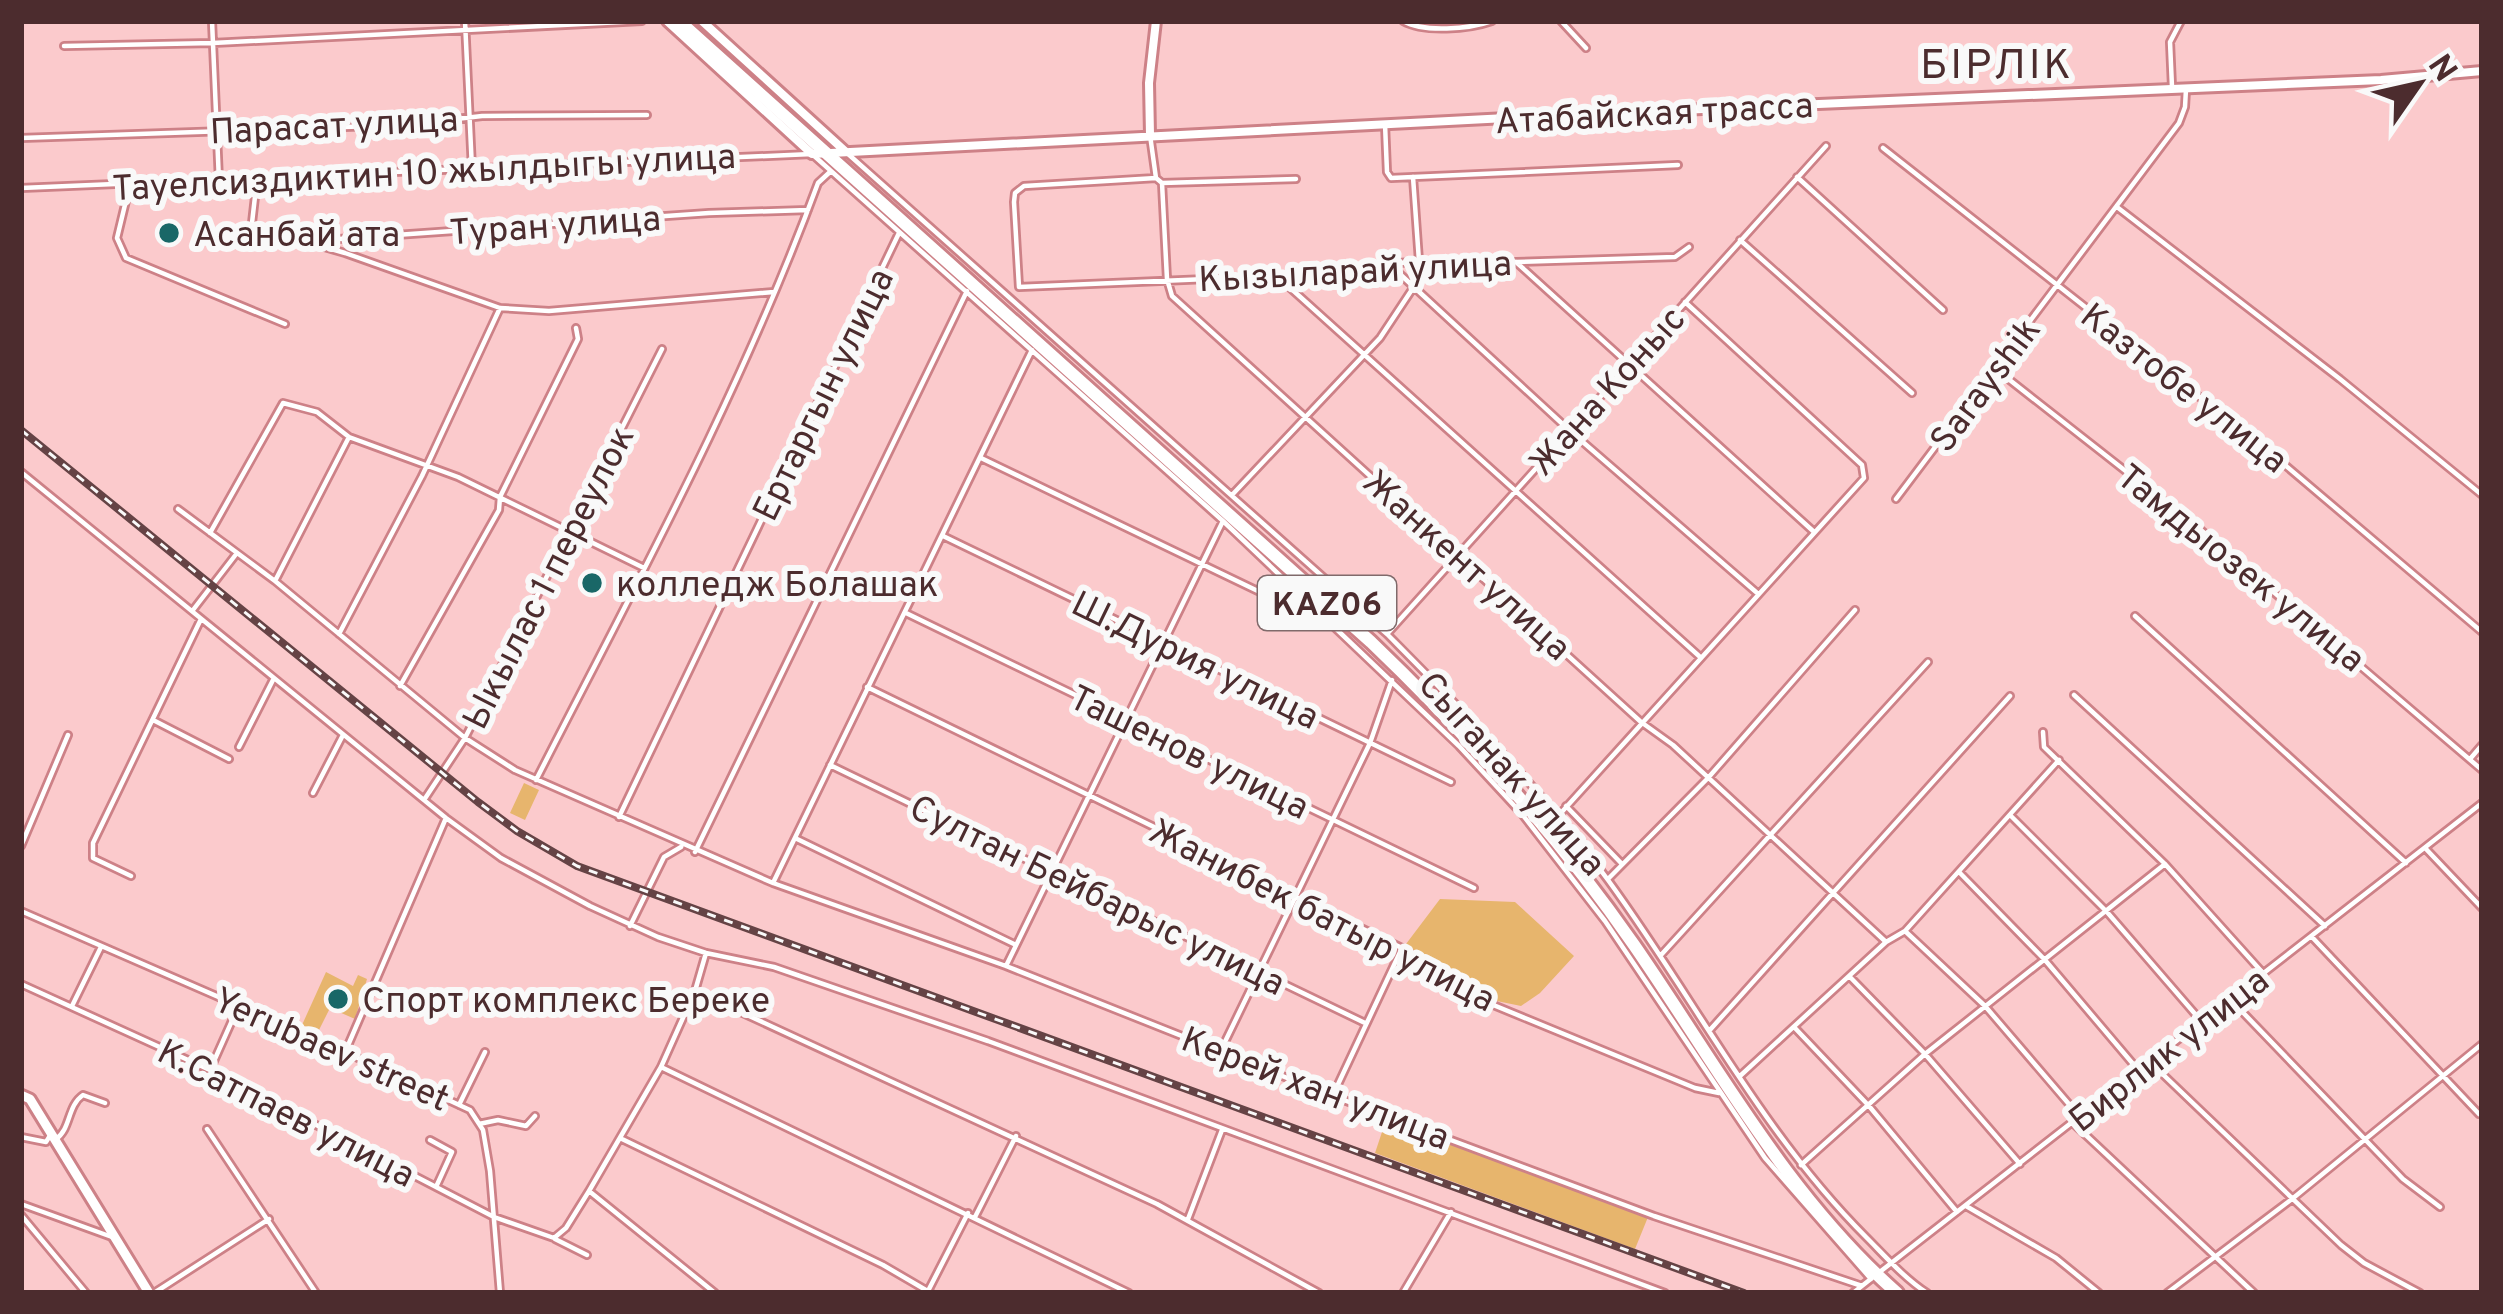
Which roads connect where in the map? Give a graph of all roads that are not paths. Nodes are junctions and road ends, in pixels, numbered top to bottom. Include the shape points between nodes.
1 (212, 21) edge
2 (465, 21) edge
3 (642, 21) edge
4 (667, 21) edge
5 (679, 21) edge
6 (691, 21) edge
7 (702, 21) edge
8 (1156, 21) edge
9 (1403, 21) edge
10 (1492, 21) edge
11 (1561, 21) edge
12 (2181, 21) edge
13 (465, 31) junction
14 (213, 44) junction
15 (64, 46) dead end
16 (1586, 48) dead end
17 (2482, 71) edge
18 (2172, 88) junction
19 (2186, 89) junction
20 (647, 115) dead end
21 (470, 118) junction
22 (1385, 124) junction
23 (217, 131) junction
24 (1150, 135) junction
25 (21, 138) edge
26 (1826, 146) dead end
27 (1882, 148) dead end
28 (831, 154) junction
29 (1678, 165) dead end
30 (472, 169) junction
31 (831, 171) junction
32 (1413, 177) junction
33 (1797, 177) junction
34 (257, 179) junction
35 (1296, 179) dead end
36 (1159, 180) junction
37 (219, 181) junction
38 (130, 184) junction
39 (21, 188) edge
40 (2117, 207) junction
41 (808, 211) junction
42 (900, 231) junction
43 (1740, 240) junction
44 (303, 242) junction
45 (1689, 248) dead end
46 (1419, 261) junction
47 (1516, 262) junction
48 (1389, 264) junction
49 (1277, 276) junction
50 (1167, 279) junction
51 (2058, 286) junction
52 (1413, 288) junction
53 (967, 291) junction
54 (774, 292) junction
55 (1685, 302) junction
56 (500, 308) junction
57 (1943, 310) dead end
58 (285, 325) dead end
59 (576, 328) dead end
60 (662, 349) dead end
61 (1032, 350) junction
62 (1364, 354) junction
63 (1626, 366) junction
64 (1996, 370) junction
65 (1912, 393) dead end
66 (1306, 416) junction
67 (1569, 430) junction
68 (349, 437) junction
69 (981, 458) junction
70 (427, 465) junction
71 (21, 472) edge
72 (1515, 492) junction
73 (1232, 495) junction
74 (2482, 495) edge
75 (500, 497) junction
76 (1896, 499) dead end
77 (178, 509) dead end
78 (1223, 521) junction
79 (572, 532) junction
80 (1813, 532) junction
81 (210, 533) junction
82 (942, 535) junction
83 (237, 553) junction
84 (1458, 554) junction
85 (1204, 565) junction
86 (644, 568) junction
87 (275, 581) junction
88 (1297, 590) junction
89 (1757, 593) junction
90 (1856, 610) dead end
91 (191, 611) junction
92 (907, 614) junction
93 (2135, 616) dead end
94 (200, 620) junction
95 (2482, 632) edge
96 (339, 634) junction
97 (1387, 634) junction
98 (1166, 644) junction
99 (1699, 656) junction
100 (1928, 662) dead end
101 (273, 680) junction
102 (1392, 680) junction
103 (400, 686) junction
104 (868, 687) junction
105 (2074, 695) dead end
106 (2010, 696) dead end
107 (1128, 720) junction
108 (155, 721) junction
109 (1641, 722) junction
110 (2043, 732) dead end
111 (68, 735) dead end
112 (343, 735) junction
113 (465, 738) junction
114 (1370, 743) junction
115 (2482, 745) edge
116 (239, 747) dead end
117 (229, 759) dead end
118 (2470, 759) junction
119 (2059, 760) junction
120 (830, 765) junction
121 (2482, 770) edge
122 (1708, 778) junction
123 (536, 780) junction
124 (1451, 782) dead end
125 (313, 793) dead end
126 (1091, 795) junction
127 (424, 800) junction
128 (2482, 803) edge
129 (1566, 806) junction
130 (1558, 815) junction
131 (2011, 816) junction
132 (619, 817) junction
133 (446, 818) junction
134 (1332, 821) junction
135 (1768, 836) junction
136 (795, 838) junction
137 (21, 846) edge
138 (682, 847) junction
139 (2426, 849) junction
140 (695, 851) junction
141 (2406, 864) junction
142 (1623, 865) junction
143 (2165, 865) junction
144 (1960, 872) junction
145 (1053, 873) junction
146 (131, 876) dead end
147 (1608, 880) junction
148 (773, 883) junction
149 (1474, 888) dead end
150 (1830, 892) junction
151 (1296, 896) junction
152 (2482, 908) edge
153 (21, 911) edge
154 (2107, 912) junction
155 (631, 926) junction
156 (2325, 926) junction
157 (1905, 931) junction
158 (2312, 937) junction
159 (1886, 942) junction
160 (1016, 945) junction
161 (101, 946) junction
162 (1402, 948) junction
163 (706, 953) junction
164 (1661, 956) junction
165 (2045, 960) junction
166 (1006, 966) junction
167 (1258, 972) junction
168 (2264, 974) junction
169 (1850, 977) junction
170 (21, 984) edge
171 (695, 991) junction
172 (2231, 1000) junction
173 (239, 1005) junction
174 (72, 1006) junction
175 (1985, 1006) junction
176 (2203, 1022) junction
177 (1365, 1023) junction
178 (1794, 1028) junction
179 (1709, 1031) junction
180 (2482, 1044) edge
181 (1221, 1051) junction
182 (346, 1052) junction
183 (485, 1052) dead end
184 (1925, 1054) junction
185 (2150, 1062) junction
186 (661, 1067) junction
187 (210, 1070) junction
188 (2139, 1071) junction
189 (1739, 1077) junction
190 (2444, 1077) junction
191 (1719, 1093) junction
192 (21, 1095) edge
193 (1333, 1096) junction
194 (105, 1103) dead end
195 (459, 1106) junction
196 (1869, 1106) junction
197 (2479, 1114) edge
198 (535, 1116) dead end
199 (2080, 1117) junction
200 (2073, 1123) junction
201 (479, 1124) junction
202 (207, 1129) dead end
203 (1222, 1130) junction
204 (1016, 1136) junction
205 (53, 1137) junction
206 (21, 1138) edge
207 (622, 1138) junction
208 (430, 1140) dead end
209 (2366, 1141) junction
210 (2020, 1164) junction
211 (1801, 1165) junction
212 (436, 1187) junction
213 (589, 1191) junction
214 (2293, 1199) junction
215 (21, 1204) edge
216 (1966, 1206) junction
217 (2440, 1207) dead end
218 (1451, 1212) junction
219 (1958, 1213) junction
220 (21, 1215) edge
221 (971, 1215) junction
222 (494, 1217) junction
223 (269, 1219) junction
224 (1188, 1219) junction
225 (115, 1238) junction
226 (554, 1238) junction
227 (587, 1255) dead end
228 (2214, 1256) junction
229 (1881, 1272) junction
230 (1862, 1286) junction
231 (929, 1292) edge
232 (86, 1293) edge
233 (151, 1293) edge
234 (316, 1293) edge
235 (500, 1293) edge
236 (715, 1293) edge
237 (1129, 1293) edge
238 (1319, 1293) edge
239 (1403, 1293) edge
240 (1665, 1293) edge
241 (1853, 1293) edge
242 (1897, 1293) edge
243 (1908, 1293) edge
244 (1927, 1293) edge
245 (2099, 1293) edge
246 (2167, 1293) edge
247 (2254, 1293) edge
248 (2420, 1293) edge

1 - 14 street
2 - 13 street
3 - 13 street
4 - 28 main road
5 - 28 highway, KАZ06
6 - 28 highway, KАZ06
7 - 28 main road
8 - 24 main road
9 - 10 street
11 - 16 street
12 - 18 street via 2170,42
13 - 14 street
13 - 21 street
14 - 15 street
14 - 23 street
17 - 19 main road, Атабайская трасса
18 - 19 main road, Атабайская трасса
18 - 22 main road, Атабайская трасса
19 - 40 street, Sarayshik via 2180,123
20 - 21 street, Парасат улица
21 - 23 street, Парасат улица
21 - 30 street
22 - 24 main road, Атабайская трасса
22 - 32 street via 1387,172
23 - 25 street, Парасат улица
23 - 37 street
24 - 28 main road, Атабайская трасса
24 - 36 street
26 - 33 street, Жана Коныс
27 - 51 street, Казтобе улица
28 - 30 street, Тауелсиздиктин 10 жылдыгы улица
28 - 31 street
28 - 73 street, Сыганак улица
28 - 229 highway, KАZ06 via 1463,733 1594,889 1808,1200
29 - 32 street
30 - 34 street, Тауелсиздиктин 10 жылдыгы улица
31 - 41 street
31 - 42 street
32 - 46 street
33 - 43 street, Жана Коныс
33 - 57 street
34 - 37 street, Тауелсиздиктин 10 жылдыгы улица
34 - 44 street via 252,223
35 - 36 street
36 - 50 street
36 - 50 street, Кызыларай улица via 1024,186 1015,193 1019,287
37 - 38 street, Тауелсиздиктин 10 жылдыгы улица
38 - 39 street, Тауелсиздиктин 10 жылдыгы улица
38 - 58 street via 117,238 126,257
40 - 51 street, Sarayshik
40 - 74 street
41 - 44 street, Туран улица
41 - 54 street
42 - 53 street
42 - 132 street, Ертаргын улица
43 - 55 street, Жана Коныс
43 - 65 street
44 - 56 street
45 - 47 street, Кызыларай улица via 1675,257
46 - 47 street, Кызыларай улица
46 - 48 street, Кызыларай улица
46 - 52 street
47 - 63 street
48 - 49 street, Кызыларай улица
48 - 52 street
49 - 50 street, Кызыларай улица
49 - 62 street
50 - 66 street, Жанкент улица via 1172,296
51 - 64 street, Sarayshik
51 - 95 street, Казтобе улица
52 - 62 street
52 - 67 street
53 - 61 street
53 - 140 street
54 - 56 street
54 - 86 street
55 - 63 street, Жана Коныс
55 - 80 street via 1864,468 1864,478
56 - 70 street
59 - 75 street via 578,339
60 - 79 street, Ыкылас 1 переулок
61 - 69 street
61 - 78 street
62 - 66 street
62 - 72 street
63 - 67 street, Жана Коныс
63 - 80 street
64 - 76 street, Sarayshik
64 - 118 street, Тамдыозек улица via 2202,531
66 - 73 street
66 - 84 street, Жанкент улица
67 - 72 street, Жана Коныс
67 - 89 street
68 - 70 street
68 - 81 street via 317,412 281,403
68 - 87 street
69 - 82 street
69 - 85 street
70 - 75 street
70 - 96 street
71 - 91 street
72 - 84 street, Жана Коныс
72 - 99 street
73 - 97 street, Сыганак улица
75 - 79 street
75 - 103 street
77 - 81 street, Керей хан улица
78 - 85 street
78 - 88 street
79 - 86 street
79 - 113 street, Ыкылас 1 переулок
80 - 89 street
81 - 83 street, Керей хан улица
82 - 92 street
82 - 98 street, Ш.Дурия улица
83 - 87 street, Керей хан улица
83 - 91 street
84 - 97 street, Жана Коныс
84 - 109 street, Жанкент улица
85 - 88 street via 1275,598
85 - 98 street
86 - 123 street
87 - 96 street, Керей хан улица
88 - 102 street
89 - 99 street
90 - 122 street
91 - 94 street
92 - 104 street
92 - 107 street, Ташенов улица
93 - 141 street
94 - 101 street
94 - 108 street
96 - 103 street, Керей хан улица
97 - 130 street, Сыганак улица
98 - 107 street
98 - 114 street, Ш.Дурия улица
99 - 109 street
100 - 135 street
101 - 112 street
101 - 116 street
102 - 114 street
102 - 191 street via 1569,872
103 - 113 street, Керей хан улица
104 - 120 street
104 - 126 street, Жанибек батыр улица
105 - 156 street
106 - 150 street
107 - 126 street
107 - 134 street, Ташенов улица
108 - 117 street
108 - 146 street via 93,843 93,858
109 - 122 street, Жанкент улица
109 - 129 street
110 - 119 street via 2042,743
111 - 137 street
112 - 125 street
112 - 127 street
113 - 123 street, Керей хан улица
113 - 127 street, Ыкылас 1 переулок
114 - 124 street, Ш.Дурия улица
114 - 134 street
115 - 118 street
118 - 121 street, Тамдыозек улица
119 - 131 street
119 - 143 street
120 - 136 street
120 - 145 street, Султан Бейбарыс улица
122 - 135 street, Жанкент улица
122 - 142 street
123 - 132 street, Керей хан улица
126 - 145 street
126 - 151 street, Жанибек батыр улица
127 - 133 street
128 - 139 street, Бирлик улица
129 - 130 street
129 - 142 street
130 - 147 street, Сыганак улица
131 - 144 street
131 - 154 street
132 - 138 street, Керей хан улица
133 - 155 street
133 - 182 street
134 - 149 street, Ташенов улица
134 - 151 street
135 - 150 street, Жанкент улица
135 - 164 street
136 - 148 street
136 - 160 street
138 - 140 street, Керей хан улица
138 - 155 street via 664,857
139 - 141 street, Бирлик улица
139 - 152 street
140 - 148 street, Керей хан улица
141 - 156 street, Бирлик улица
142 - 147 street
143 - 154 street
143 - 168 street
144 - 157 street
144 - 165 street
145 - 160 street
145 - 167 street, Султан Бейбарыс улица
147 - 164 street, Сыганак улица
148 - 166 street, Керей хан улица
150 - 159 street, Жанкент улица
150 - 179 street
151 - 162 street, Жанибек батыр улица
151 - 167 street
153 - 161 street, Yerubaev street
154 - 165 street
154 - 176 street
155 - 163 street
156 - 158 street, Бирлик улица
157 - 159 street
157 - 175 street
158 - 168 street, Бирлик улица
158 - 190 street
159 - 169 street
160 - 166 street
161 - 173 street, Yerubaev street
161 - 174 street
162 - 177 street
162 - 191 street, Жанибек батыр улица via 1464,994
163 - 171 street
163 - 203 street via 774,967
164 - 179 street, Сыганак улица
165 - 175 street
165 - 188 street
166 - 181 street, Керей хан улица
167 - 177 street, Султан Бейбарыс улица
167 - 181 street
168 - 172 street, Бирлик улица
169 - 178 street
169 - 184 street
170 - 174 street, К.Сатпаев улица
171 - 186 street
171 - 204 street
172 - 176 street, Бирлик улица
172 - 209 street
173 - 182 street, Yerubaev street
173 - 187 street
174 - 187 street, К.Сатпаев улица
175 - 184 street
175 - 199 street
176 - 185 street, Бирлик улица
177 - 193 street
178 - 189 street
178 - 196 street
179 - 189 street, Сыганак улица
180 - 190 street
181 - 193 street, Керей хан улица
182 - 195 street, Yerubaev street
183 - 195 street
184 - 196 street
184 - 210 street
185 - 188 street, Бирлик улица
185 - 214 street
186 - 207 street
186 - 221 street
187 - 212 street, К.Сатпаев улица
188 - 199 street, Бирлик улица
189 - 211 street, Сыганак улица
190 - 197 street
190 - 209 street
191 - 229 street via 1802,1203
192 - 205 main road
193 - 230 street, Керей хан улица
194 - 205 street via 76,1099 62,1136
195 - 201 street, Yerubaev street
196 - 211 street
196 - 219 street
198 - 201 street via 526,1126
199 - 200 street, Бирлик улица
200 - 210 street, Бирлик улица
200 - 228 street
201 - 222 street, Yerubaev street
202 - 223 street
203 - 218 street
203 - 224 street
204 - 221 street
204 - 224 street
205 - 206 street
205 - 225 main road
207 - 213 street
207 - 231 street
208 - 212 street via 452,1152
209 - 214 street
209 - 217 street
210 - 216 street, Бирлик улица
211 - 229 street, Сыганак улица
212 - 222 street, К.Сатпаев улица
213 - 226 street
213 - 236 street
214 - 228 street
214 - 248 street via 2364,1262
215 - 225 street
216 - 219 street, Бирлик улица
216 - 245 street
218 - 239 street
218 - 240 street
219 - 229 street, Бирлик улица
220 - 232 street
221 - 231 street
221 - 237 street
222 - 226 street, К.Сатпаев улица
222 - 235 street, Yerubaev street
223 - 233 street
223 - 234 street
224 - 238 street
225 - 233 main road
226 - 227 street, К.Сатпаев улица
228 - 246 street
228 - 247 street
229 - 230 street, Бирлик улица
229 - 242 highway, KАZ06
229 - 243 highway, KАZ06
229 - 244 street
230 - 241 street, Бирлик улица

